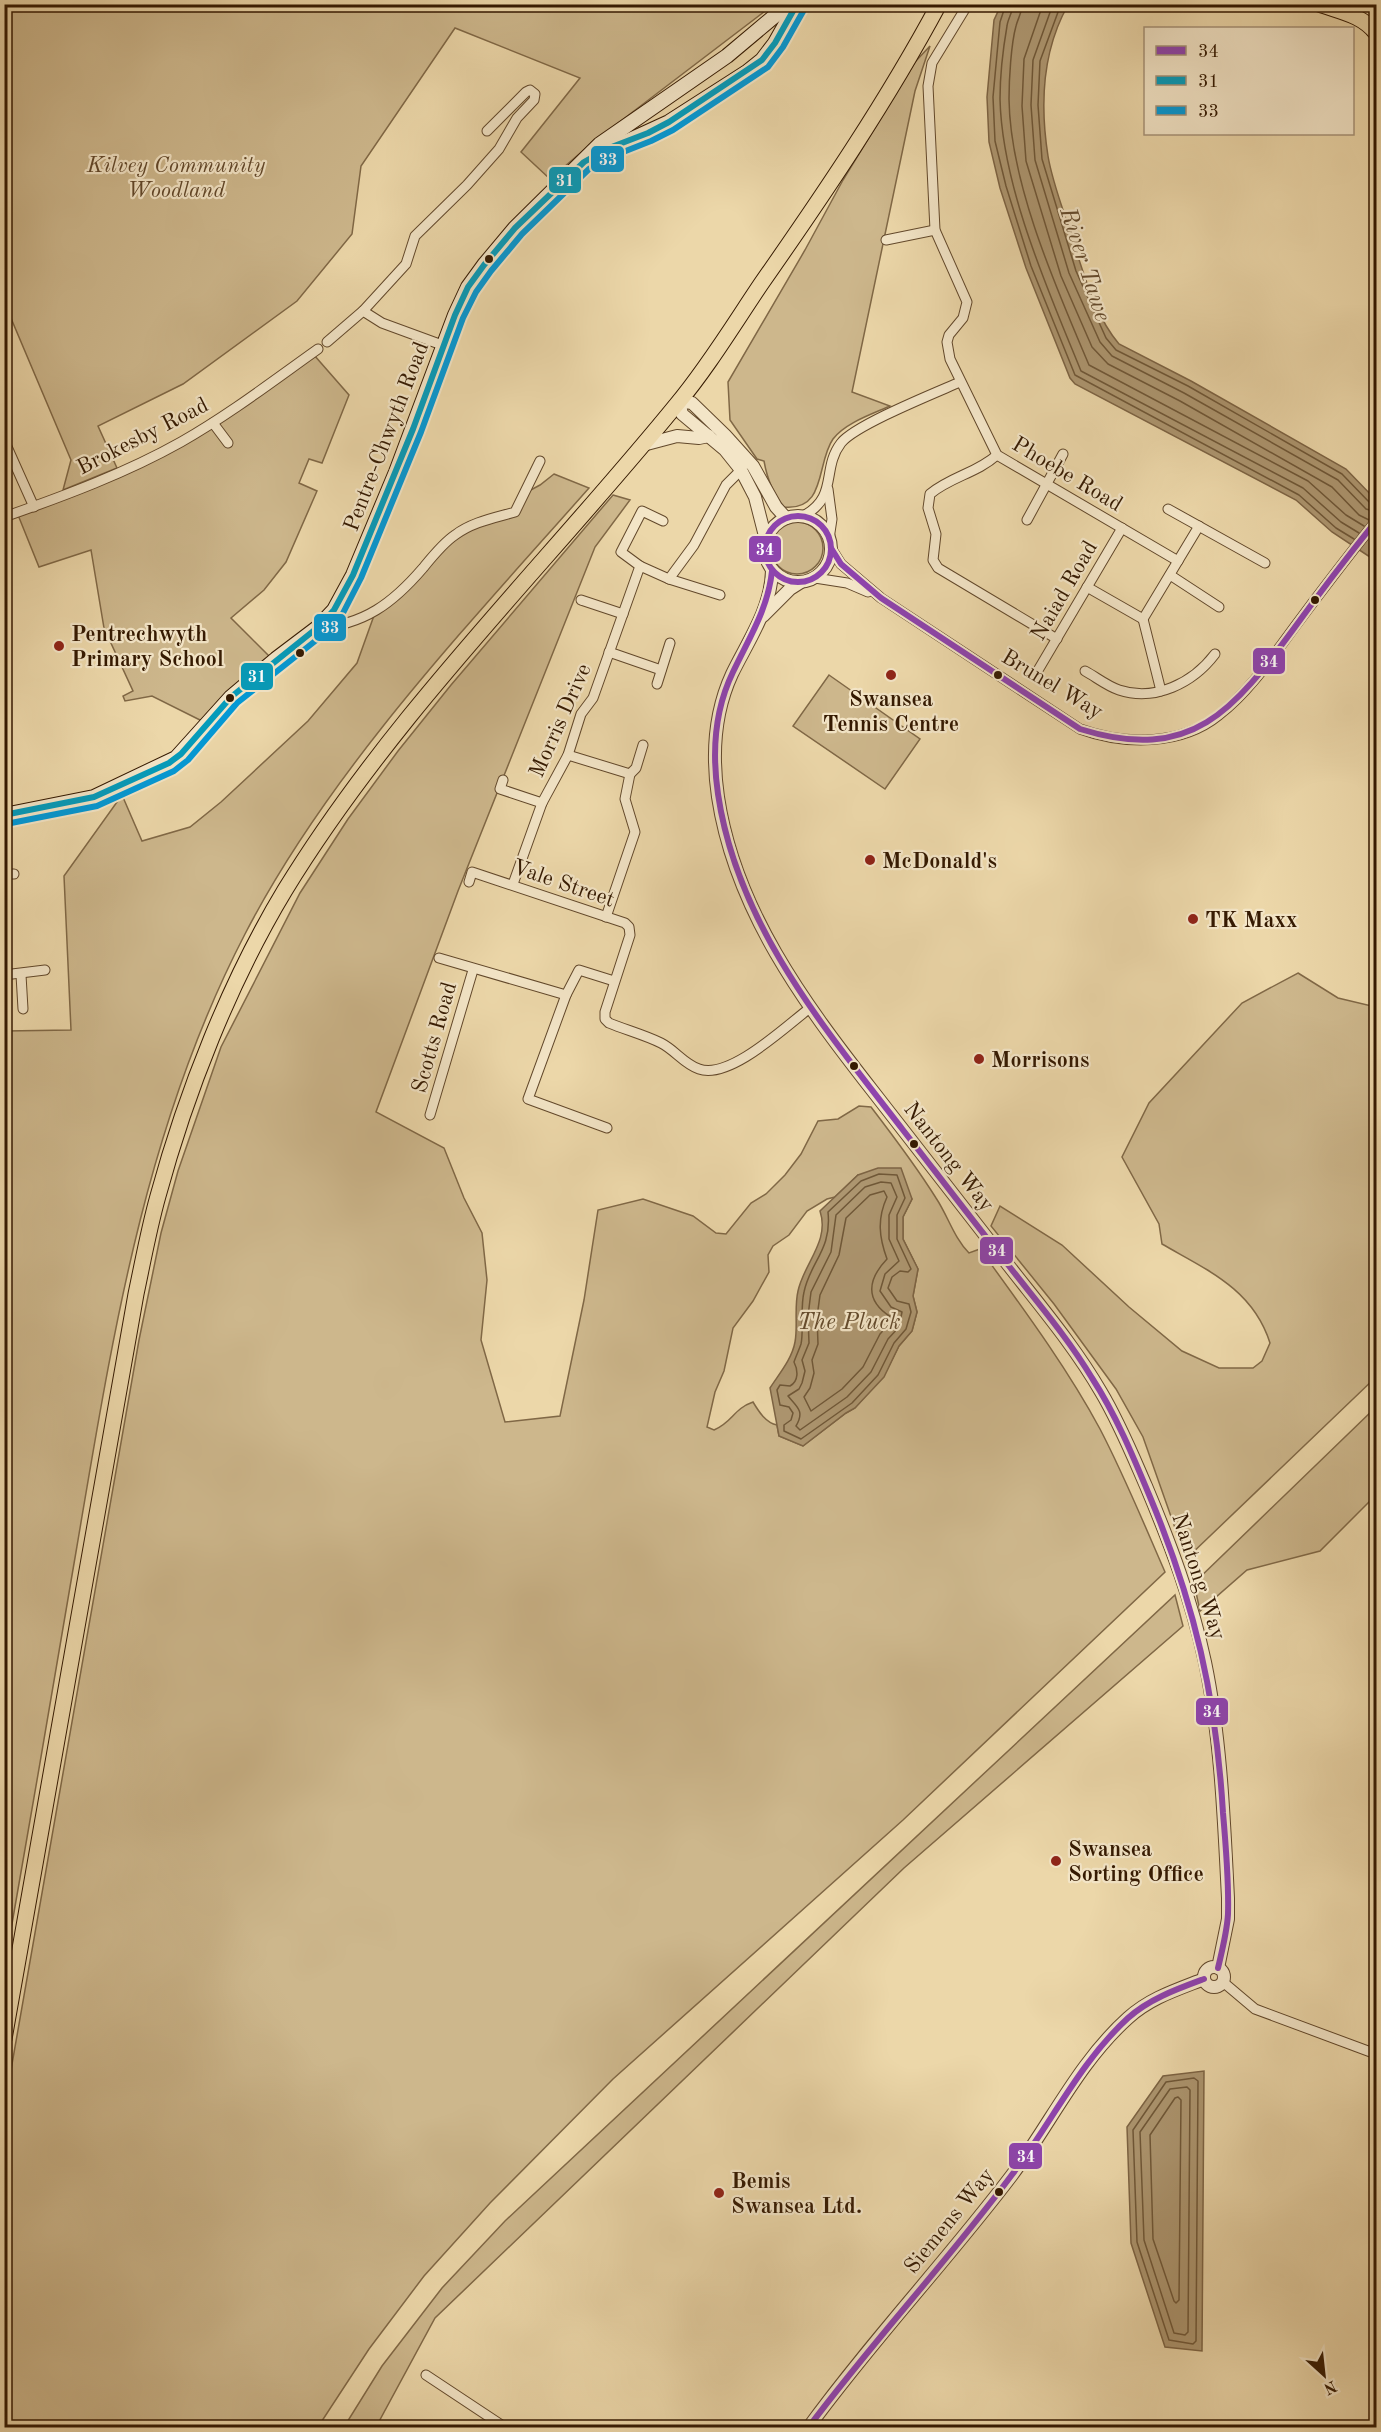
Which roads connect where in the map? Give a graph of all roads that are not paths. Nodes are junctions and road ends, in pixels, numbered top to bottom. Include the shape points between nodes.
1 (789, 4) edge
2 (796, 4) edge
3 (939, 4) edge
4 (968, 4) edge
5 (1319, 4) edge
6 (1377, 33) edge
7 (487, 131) dead end
8 (584, 162) junction
9 (935, 230) junction
10 (886, 240) dead end
11 (363, 312) junction
12 (327, 342) dead end
13 (442, 345) junction
14 (318, 349) dead end
15 (960, 382) junction
16 (680, 401) junction
17 (213, 423) junction
18 (709, 436) junction
19 (4, 440) edge
20 (228, 443) dead end
21 (642, 446) junction
22 (1063, 454) dead end
23 (997, 455) junction
24 (540, 461) dead end
25 (741, 470) junction
26 (1047, 486) junction
27 (828, 489) junction
28 (34, 507) junction
29 (1168, 509) dead end
30 (803, 516) junction
31 (4, 517) edge
32 (786, 518) junction
33 (1027, 520) dead end
34 (663, 521) dead end
35 (1377, 521) edge
36 (1199, 526) junction
37 (1122, 528) junction
38 (766, 540) junction
39 (830, 543) junction
40 (1178, 561) junction
41 (1265, 563) dead end
42 (640, 566) junction
43 (772, 571) junction
44 (1170, 575) junction
45 (815, 578) junction
46 (669, 579) junction
47 (801, 582) junction
48 (1087, 587) junction
49 (720, 595) dead end
50 (881, 598) junction
51 (581, 600) dead end
52 (1219, 607) dead end
53 (623, 614) junction
54 (762, 617) junction
55 (1143, 619) junction
56 (317, 628) junction
57 (1057, 639) junction
58 (670, 643) dead end
59 (609, 652) junction
60 (1215, 654) dead end
61 (661, 669) junction
62 (1085, 671) dead end
63 (1037, 672) dead end
64 (657, 684) dead end
65 (1161, 691) junction
66 (643, 745) dead end
67 (568, 755) junction
68 (630, 774) junction
69 (502, 780) dead end
70 (542, 803) junction
71 (4, 815) edge
72 (469, 882) dead end
73 (513, 884) junction
74 (606, 917) junction
75 (439, 958) dead end
76 (45, 970) dead end
77 (473, 970) junction
78 (4, 975) edge
79 (21, 975) junction
80 (615, 981) junction
81 (566, 995) junction
82 (810, 1008) junction
83 (23, 1009) dead end
84 (430, 1115) dead end
85 (607, 1128) dead end
86 (1218, 1968) junction
87 (1204, 1979) junction
88 (1223, 1982) junction
89 (4, 2039) edge
90 (1377, 2054) edge
91 (426, 2375) dead end
92 (506, 2427) edge
93 (808, 2427) edge

1 - 8 main road, Pentre-Chwyth Road via 727,56 600,144
2 - 8 main road, Pentre-Chwyth Road via 775,43 747,72 669,122
3 - 16 main road via 911,56 801,227
4 - 9 street, Phoebe Road via 932,63 927,86
5 - 6 main road via 1359,17
7 - 11 street via 526,92 535,94 499,149 415,236 406,264
8 - 13 main road, Pentre-Chwyth Road via 515,228 484,266 468,287
9 - 10 street
9 - 15 street, Phoebe Road via 967,302 963,318 946,342
11 - 12 street
11 - 13 street
13 - 56 main road, Pentre-Chwyth Road via 413,429 352,575 334,610
14 - 17 street, Brokesby Road
15 - 23 street, Phoebe Road
15 - 27 street via 847,436 834,457
16 - 18 street via 682,414
16 - 21 main road
16 - 32 street via 692,403 725,435 753,466
17 - 20 street
17 - 28 street, Brokesby Road via 120,471
18 - 21 street via 677,436
18 - 25 street
19 - 28 street
21 - 89 main road via 404,722 327,826 251,952 189,1096 158,1197 136,1294
22 - 26 street
23 - 26 street, Phoebe Road
23 - 57 street via 930,494 928,508 936,534 933,560 938,568
24 - 56 street via 515,512 468,526 452,536 400,595 367,616 336,627
25 - 38 street via 755,497
25 - 46 street via 726,485 694,545
26 - 33 street
26 - 37 street, Phoebe Road
27 - 30 street via 820,505
27 - 39 street
28 - 31 street, Brokesby Road
29 - 36 street
30 - 32 street
30 - 39 street via 819,524
32 - 38 street
34 - 42 street via 642,512 626,542 621,552
35 - 50 street, Brunel Way via 1260,674 1219,716 1198,728 1157,739 1114,738 1080,729
36 - 40 street
36 - 41 street
37 - 40 street, Phoebe Road
37 - 48 street, Naiad Road
38 - 43 street via 764,551
39 - 45 street via 827,565
39 - 50 street, Brunel Way via 841,564
40 - 44 street
42 - 46 street
42 - 53 street, Morris Drive
43 - 47 street via 791,582
43 - 54 street, Nantong Way
44 - 52 street
44 - 55 street
45 - 47 street
45 - 50 street, Brunel Way via 847,583
46 - 49 street
47 - 54 street, Nantong Way
48 - 55 street
48 - 57 street, Naiad Road
51 - 53 street
53 - 59 street, Morris Drive
54 - 82 street, Nantong Way via 730,677 718,718 714,763 730,854 763,932
55 - 65 street
56 - 71 main road, Pentre-Chwyth Road via 255,675 169,763 94,797
57 - 63 street, Naiad Road
58 - 61 street
59 - 61 street, Morris Drive
59 - 67 street, Morris Drive via 593,698 581,714
60 - 65 street via 1190,680
61 - 64 street
62 - 65 street via 1118,690
66 - 68 street via 636,768
67 - 68 street
67 - 70 street, Morris Drive
68 - 74 street via 625,799 635,832
69 - 70 street, Morris Drive via 500,789
70 - 73 street, Morris Drive
72 - 73 street, Vale Street via 472,872
73 - 74 street, Vale Street
74 - 80 street, Vale Street via 629,927
75 - 77 street, Scotts Road
76 - 79 street
77 - 81 street, Scotts Road
77 - 84 street, Scotts Road
78 - 79 street
79 - 83 street
80 - 81 street via 579,970
80 - 82 street, Vale Street via 605,1011 609,1023 661,1043 706,1071 733,1064
81 - 85 street via 528,1099
82 - 86 street, Nantong Way via 1050,1317 1101,1391 1140,1471 1184,1582 1205,1664 1218,1750 1228,1898
86 - 87 street via 1207,1971
86 - 88 street via 1223,1972
87 - 88 street via 1213,1987
87 - 93 street, Siemens Way via 1159,1996 1101,2044 1008,2181 842,2380
88 - 90 street via 1255,2009
91 - 92 street

